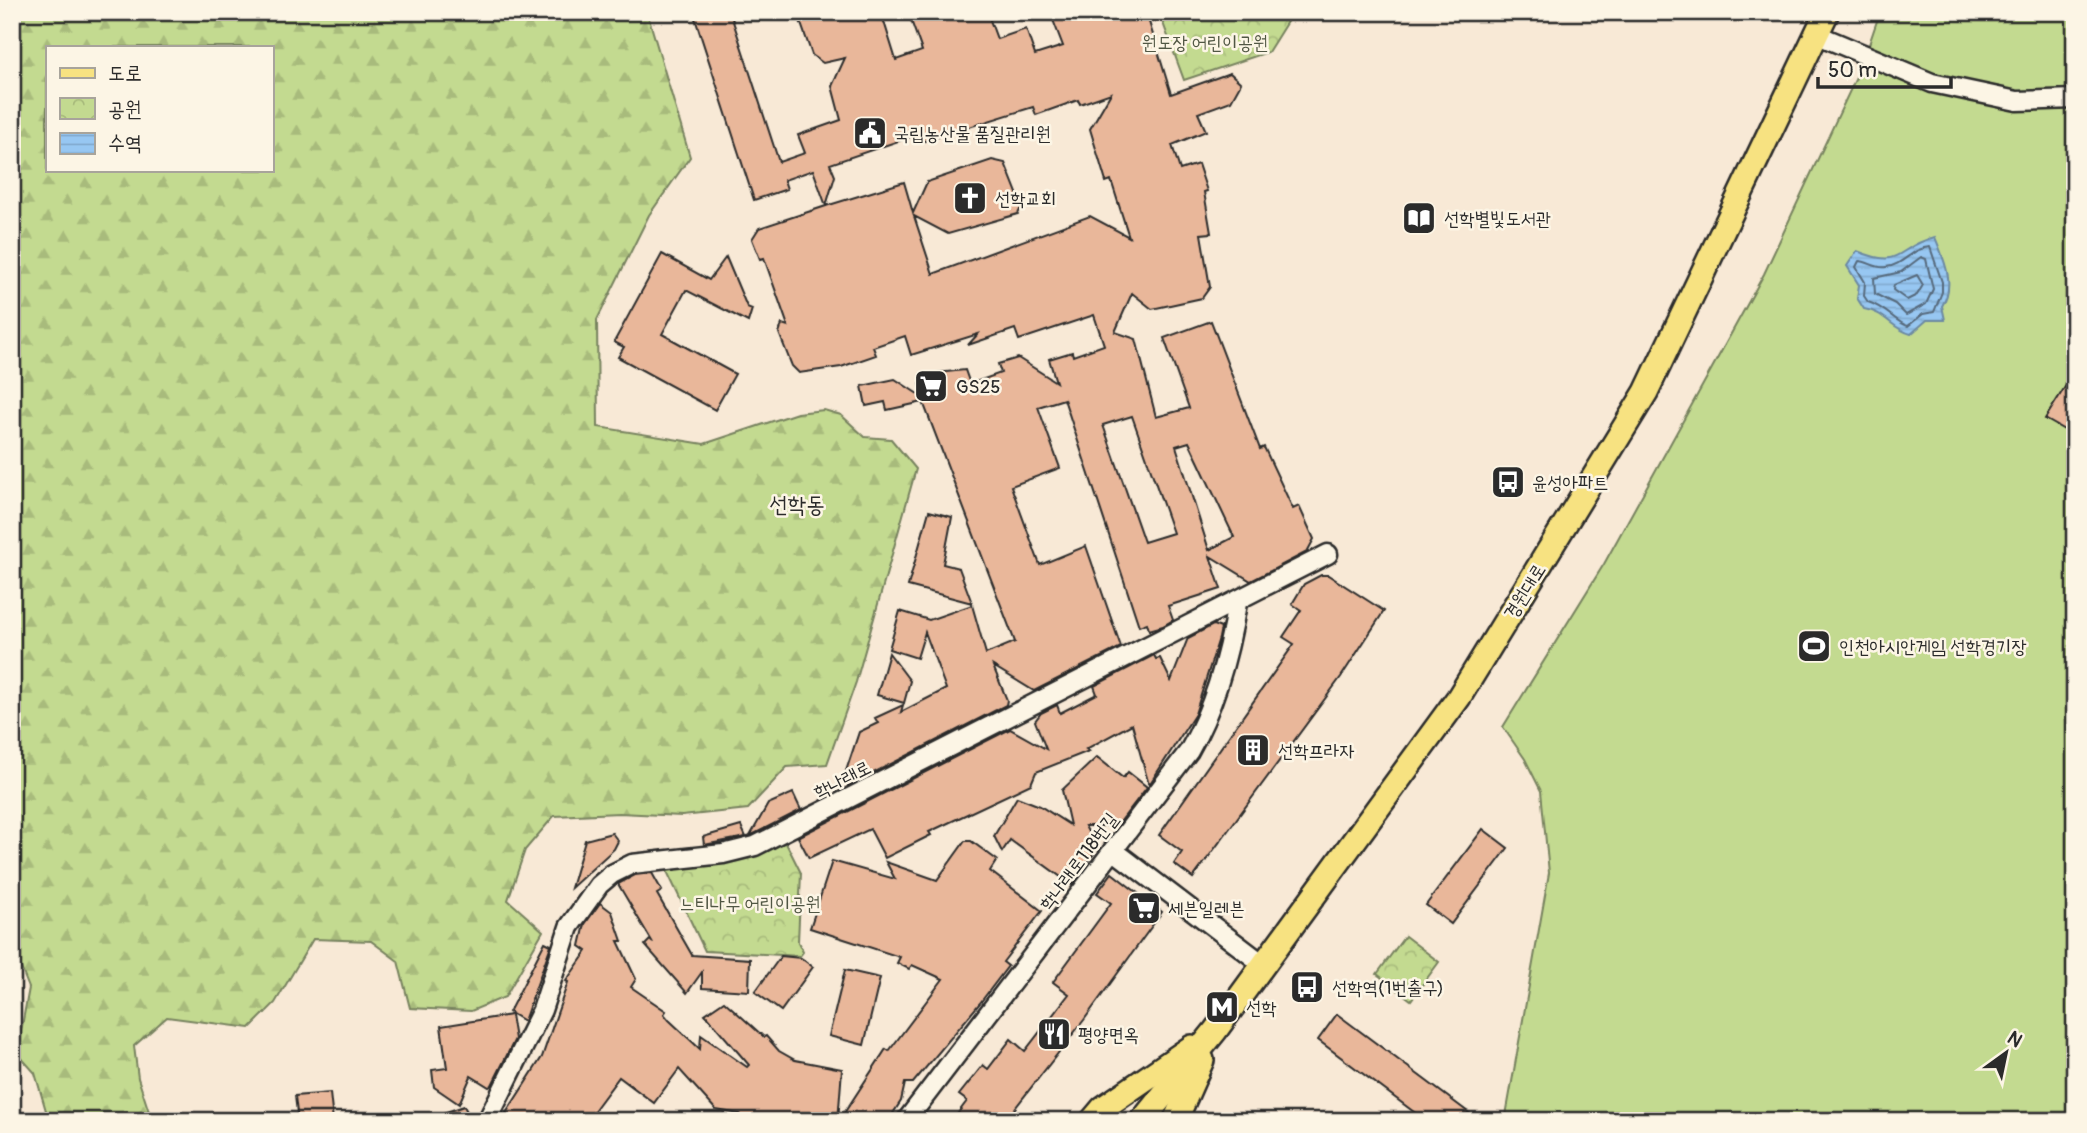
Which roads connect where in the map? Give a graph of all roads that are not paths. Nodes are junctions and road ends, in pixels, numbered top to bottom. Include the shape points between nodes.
1 (1827, 12) edge
2 (1818, 35) junction
3 (2075, 99) edge
4 (1328, 554) dead end
5 (1237, 603) junction
6 (1113, 850) junction
7 (1264, 965) junction
8 (1215, 1031) junction
9 (487, 1121) edge
10 (906, 1121) edge
11 (1092, 1121) edge
12 (1142, 1121) edge
13 (1175, 1121) edge

1 - 2 main road, 경원대로
2 - 3 street via 1932,83 2017,101
2 - 7 main road, 경원대로 via 1639,404 1459,697
4 - 5 street, 학나래로
5 - 6 street, 학나래로118번길 via 1231,646 1200,732
5 - 9 street, 학나래로 via 755,846 632,864 612,874 580,907 569,927 542,1010
6 - 7 street
6 - 10 street, 학나래로118번길
7 - 8 main road, 경원대로
8 - 11 main road via 1103,1108
8 - 12 main road, 경원대로
8 - 13 main road

